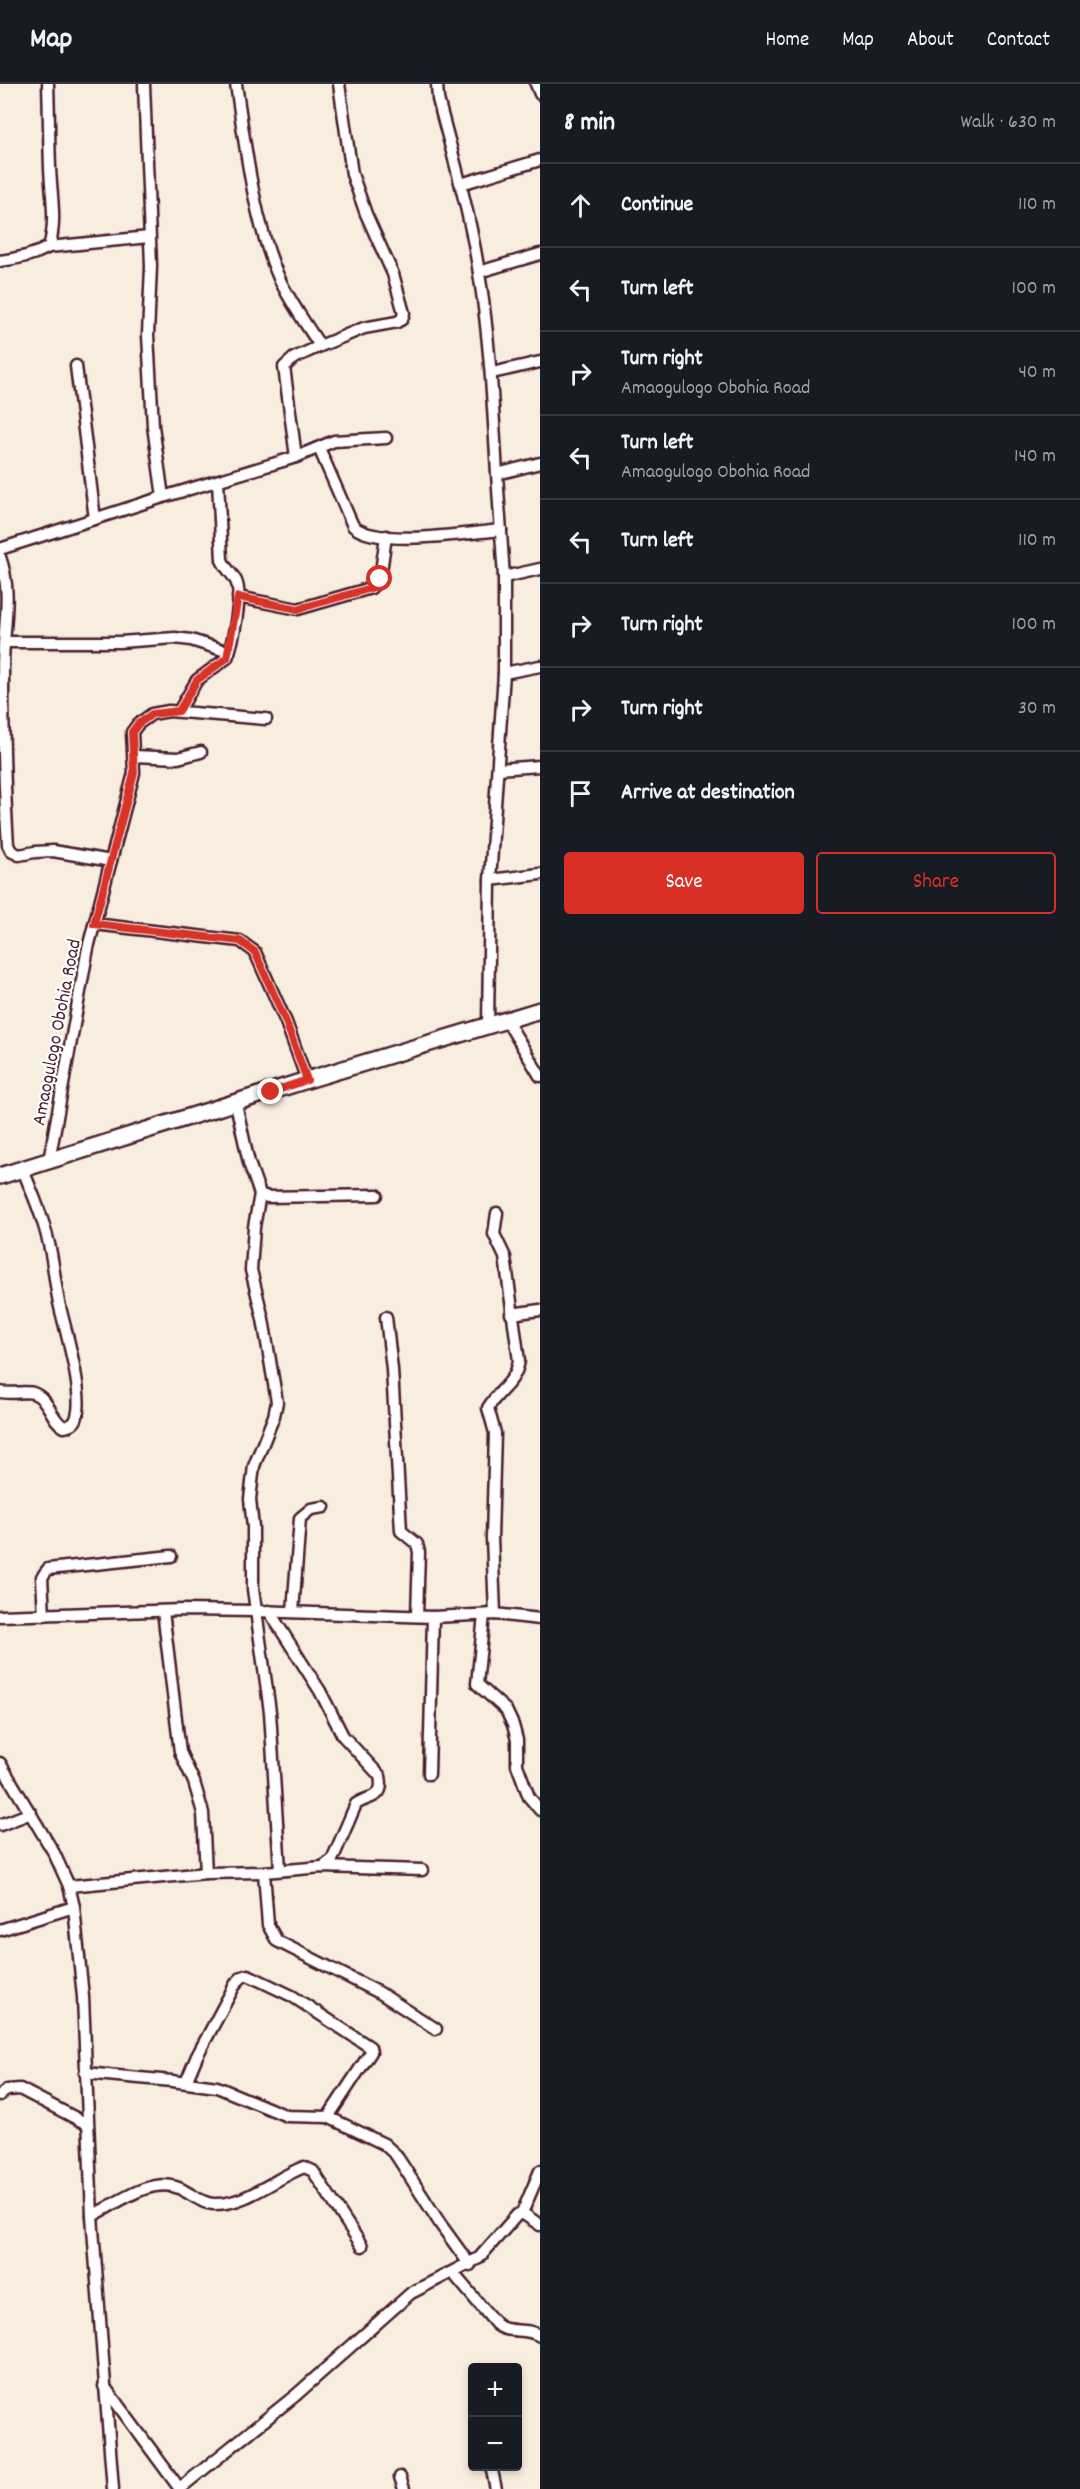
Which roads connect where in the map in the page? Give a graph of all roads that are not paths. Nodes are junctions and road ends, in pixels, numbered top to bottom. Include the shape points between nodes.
1 (48, 84) edge
2 (144, 84) edge
3 (236, 84) edge
4 (339, 84) edge
5 (437, 84) edge
6 (536, 84) edge
7 (540, 94) edge
8 (540, 160) edge
9 (461, 184) junction
10 (149, 237) junction
11 (49, 247) junction
12 (540, 254) edge
13 (0, 261) edge
14 (479, 272) junction
15 (320, 346) junction
16 (540, 362) edge
17 (76, 366) dead end
18 (492, 373) junction
19 (386, 438) dead end
20 (319, 448) junction
21 (296, 457) junction
22 (540, 463) edge
23 (497, 474) junction
24 (218, 481) junction
25 (163, 497) junction
26 (95, 519) junction
27 (501, 530) junction
28 (386, 536) junction
29 (0, 549) edge
30 (0, 557) edge
31 (540, 569) edge
32 (504, 578) junction
33 (238, 597) junction
34 (5, 642) junction
35 (230, 652) junction
36 (540, 666) edge
37 (504, 673) junction
38 (179, 711) junction
39 (266, 718) dead end
40 (201, 752) dead end
41 (134, 756) junction
42 (540, 766) edge
43 (498, 769) junction
44 (111, 861) junction
45 (540, 874) edge
46 (490, 880) junction
47 (94, 924) junction
48 (540, 1010) edge
49 (507, 1021) junction
50 (488, 1026) junction
51 (540, 1076) edge
52 (307, 1080) junction
53 (236, 1104) junction
54 (49, 1161) junction
55 (23, 1170) junction
56 (0, 1176) edge
57 (260, 1194) junction
58 (376, 1195) dead end
59 (497, 1213) dead end
60 (540, 1310) edge
61 (511, 1314) junction
62 (386, 1317) dead end
63 (0, 1392) edge
64 (324, 1507) dead end
65 (171, 1556) dead end
66 (163, 1611) junction
67 (256, 1611) junction
68 (269, 1611) junction
69 (293, 1612) junction
70 (495, 1614) junction
71 (45, 1615) junction
72 (484, 1615) junction
73 (0, 1616) edge
74 (417, 1616) junction
75 (433, 1617) junction
76 (540, 1619) edge
77 (0, 1763) edge
78 (429, 1774) dead end
79 (540, 1810) edge
80 (32, 1814) junction
81 (0, 1825) edge
82 (322, 1867) junction
83 (422, 1869) dead end
84 (280, 1870) junction
85 (264, 1872) junction
86 (206, 1873) junction
87 (69, 1886) junction
88 (74, 1907) junction
89 (0, 1930) edge
90 (436, 2029) dead end
91 (85, 2073) junction
92 (186, 2082) junction
93 (0, 2095) edge
94 (328, 2117) junction
95 (87, 2124) junction
96 (540, 2171) edge
97 (522, 2213) junction
98 (92, 2216) junction
99 (540, 2225) edge
100 (362, 2246) dead end
101 (470, 2265) junction
102 (453, 2274) junction
103 (540, 2336) edge
104 (104, 2386) junction
105 (492, 2471) edge
106 (400, 2477) dead end
107 (113, 2489) edge
108 (180, 2489) edge
109 (404, 2489) edge
110 (496, 2489) edge

1 - 11 street via 53,212
2 - 10 street
3 - 15 street via 270,256
4 - 15 street via 352,174 393,274 404,313 398,322 364,328
5 - 9 street
6 - 7 street
8 - 9 street
9 - 14 street
10 - 11 street
10 - 25 street via 148,335 153,426
11 - 13 street via 29,256
12 - 14 street
14 - 18 street
15 - 21 street via 284,367
16 - 18 street
17 - 26 street
18 - 23 street
19 - 20 street via 334,441
20 - 21 street
20 - 28 street via 353,526 361,532
21 - 24 street
22 - 23 street
23 - 27 street
24 - 25 street
24 - 33 street via 222,560 235,580
25 - 26 street
26 - 29 street
27 - 28 street
27 - 32 street
28 - 33 street via 380,579 371,588 298,609
30 - 34 street via 7,583
31 - 32 street
32 - 37 street
33 - 35 street
34 - 35 street via 175,638
34 - 44 street via 8,845 19,855 53,851
35 - 38 street via 224,662 197,680
36 - 37 street
37 - 43 street
38 - 39 street, Amaogulogo Obohia Road
38 - 41 street, Amaogulogo Obohia Road via 152,714 138,724 132,732
40 - 41 street via 177,758
41 - 44 street, Amaogulogo Obohia Road via 134,773
42 - 43 street
43 - 46 street
44 - 47 street, Amaogulogo Obohia Road
45 - 46 street
46 - 50 street
47 - 52 street via 232,940 250,946 286,1022
47 - 54 street, Amaogulogo Obohia Road
48 - 49 street
49 - 50 street
49 - 51 street
50 - 52 street
52 - 53 street
53 - 54 street
53 - 57 street
54 - 55 street
55 - 56 street
55 - 63 street via 49,1245 74,1366 77,1419 64,1427 57,1423 40,1396 29,1391
57 - 58 street
57 - 67 street via 252,1236 251,1270 277,1402 254,1466 250,1498
59 - 61 street via 494,1234 505,1257
60 - 61 street
61 - 70 street via 519,1361 517,1373 488,1408 495,1433
62 - 74 street via 393,1369 401,1531 417,1544 419,1552
64 - 69 street via 311,1509 300,1518
65 - 71 street via 48,1569 42,1577
66 - 67 street
66 - 71 street
66 - 86 street via 180,1752 203,1813
67 - 68 street
67 - 84 street via 270,1712
68 - 69 street
68 - 82 street via 320,1691 343,1736 380,1776 378,1793 356,1804 332,1860
69 - 74 street
70 - 72 street
70 - 76 street
71 - 73 street
72 - 75 street
72 - 79 street via 477,1684 506,1710 517,1740 517,1765
74 - 75 street
75 - 78 street
77 - 80 street
80 - 81 street
80 - 87 street
82 - 83 street
82 - 84 street
84 - 85 street
85 - 86 street
85 - 90 street via 268,1925 277,1941 380,1993
86 - 87 street
87 - 88 street
88 - 89 street
88 - 91 street via 83,1997
91 - 92 street
91 - 95 street
92 - 94 street via 218,2087 287,2116
92 - 94 street via 236,1983 248,1975 291,1996 370,2046 370,2052
93 - 95 street via 20,2089
94 - 101 street via 396,2155
95 - 98 street
96 - 97 street
97 - 99 street
97 - 101 street
98 - 100 street via 151,2186 164,2184 213,2205 231,2202 304,2167 313,2171
98 - 104 street
101 - 102 street
102 - 103 street via 503,2330 533,2331
102 - 108 street via 411,2293 296,2395
104 - 107 street
104 - 108 street
105 - 110 street
106 - 109 street

